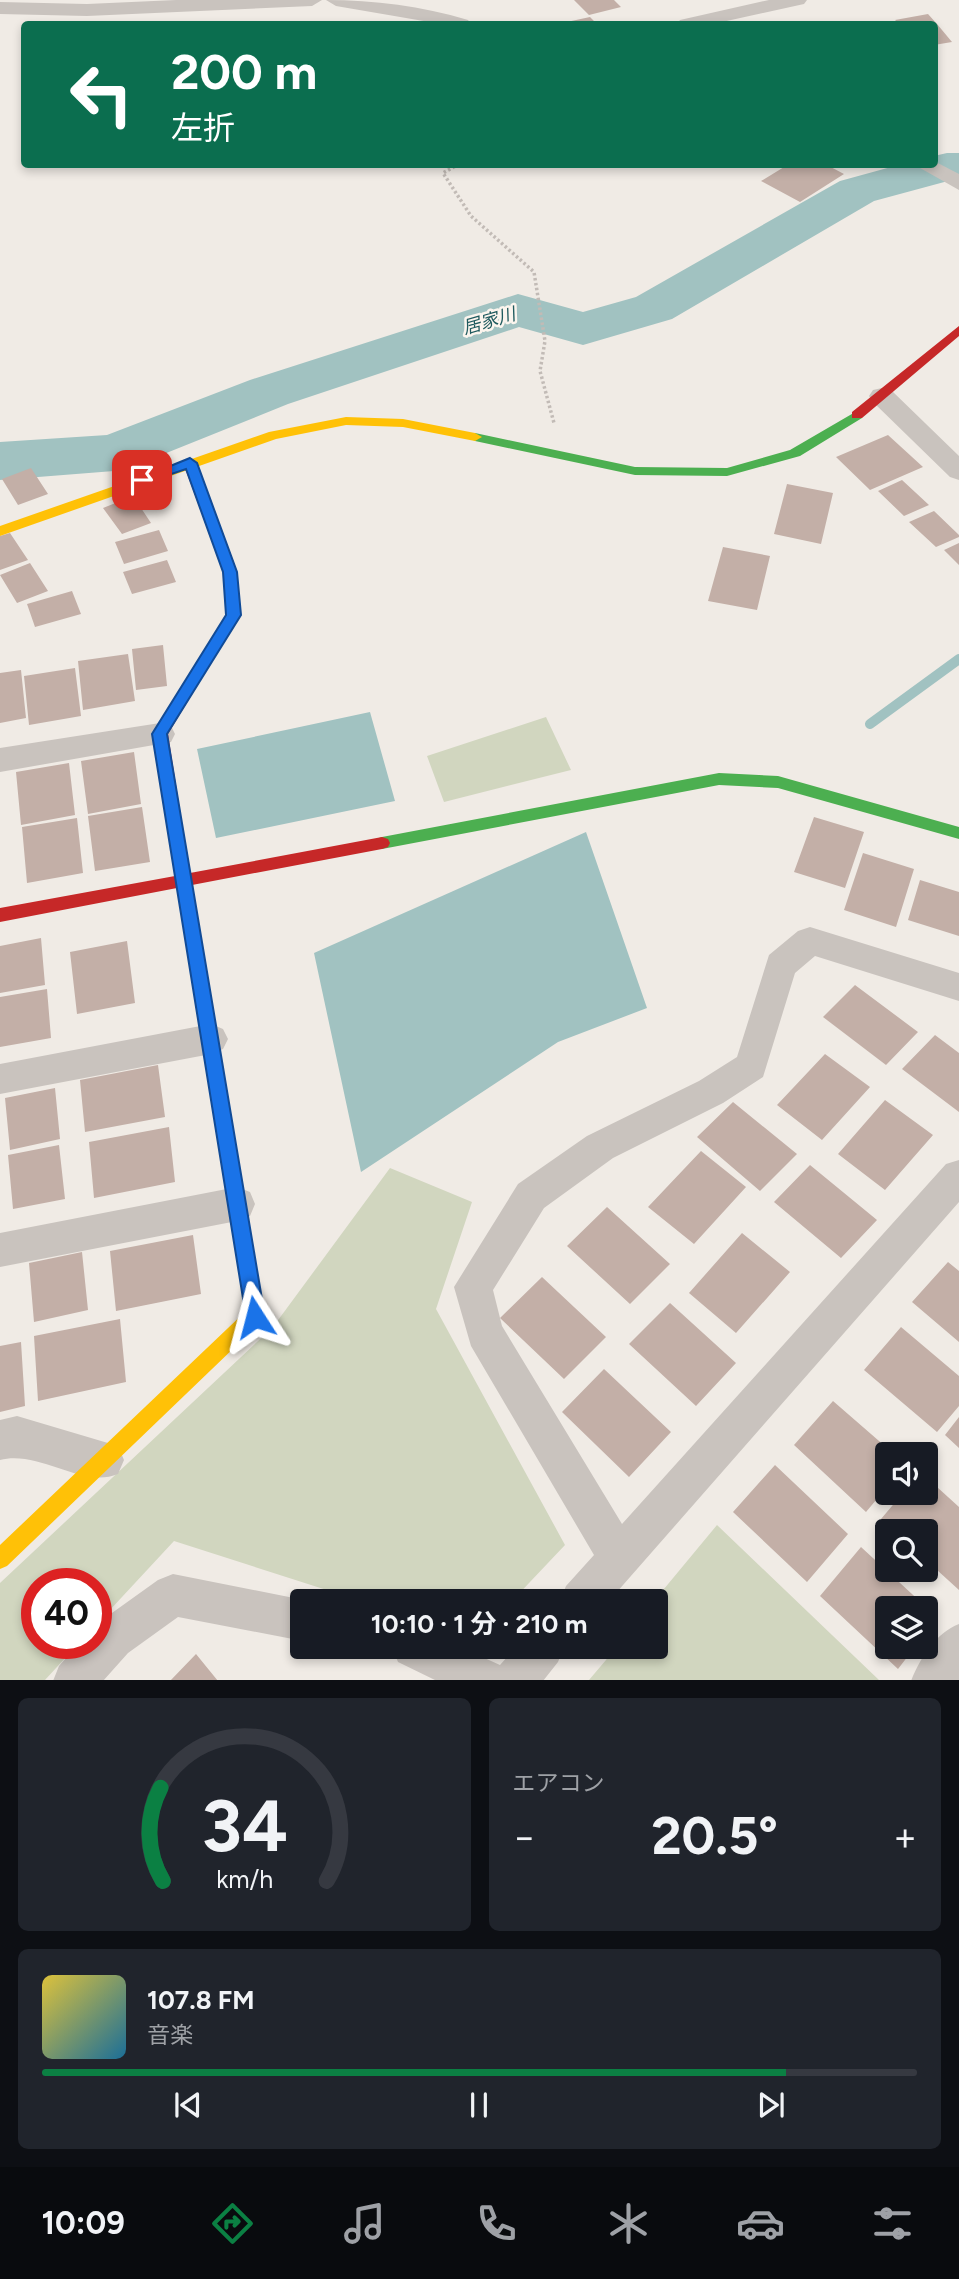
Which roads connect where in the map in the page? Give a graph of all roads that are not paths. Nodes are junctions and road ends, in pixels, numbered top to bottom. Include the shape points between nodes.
1 (312, 0) edge
2 (336, 0) edge
3 (797, 0) edge
4 (0, 8) edge
5 (451, 21) edge
6 (701, 21) edge
7 (932, 168) edge
8 (954, 180) edge
9 (959, 330) edge
10 (882, 396) junction
11 (190, 463) junction
12 (959, 471) edge
13 (0, 530) edge
14 (160, 734) junction
15 (0, 760) edge
16 (959, 833) edge
17 (186, 881) junction
18 (0, 915) edge
19 (959, 986) edge
20 (211, 1039) junction
21 (0, 1079) edge
22 (959, 1176) edge
23 (237, 1204) junction
24 (0, 1250) edge
25 (0, 1440) edge
26 (104, 1460) junction
27 (618, 1557) junction
28 (0, 1559) edge
29 (591, 1589) edge
30 (290, 1617) edge
31 (959, 1645) edge
32 (439, 1659) edge
33 (533, 1659) edge
34 (75, 1680) edge
35 (484, 1680) edge
36 (516, 1680) edge
37 (933, 1680) edge

1 - 4 street via 87,10
2 - 5 street
3 - 6 street
7 - 8 street
9 - 10 street
10 - 11 street via 795,453 727,471 635,471 403,423 346,421 274,435
10 - 12 street
11 - 13 street
11 - 14 street via 230,572 233,615
14 - 15 street
14 - 17 street
16 - 17 street via 778,782 719,779
17 - 18 street
17 - 20 street
19 - 27 street via 810,941 781,965 751,1066 711,1092 600,1147 531,1196 473,1287 485,1333
20 - 21 street
20 - 23 street
22 - 27 street
23 - 24 street
23 - 26 street via 255,1317
25 - 26 street via 17,1436
26 - 28 street
27 - 29 street
30 - 34 street via 173,1595 113,1638
31 - 37 street
32 - 35 street
33 - 36 street

